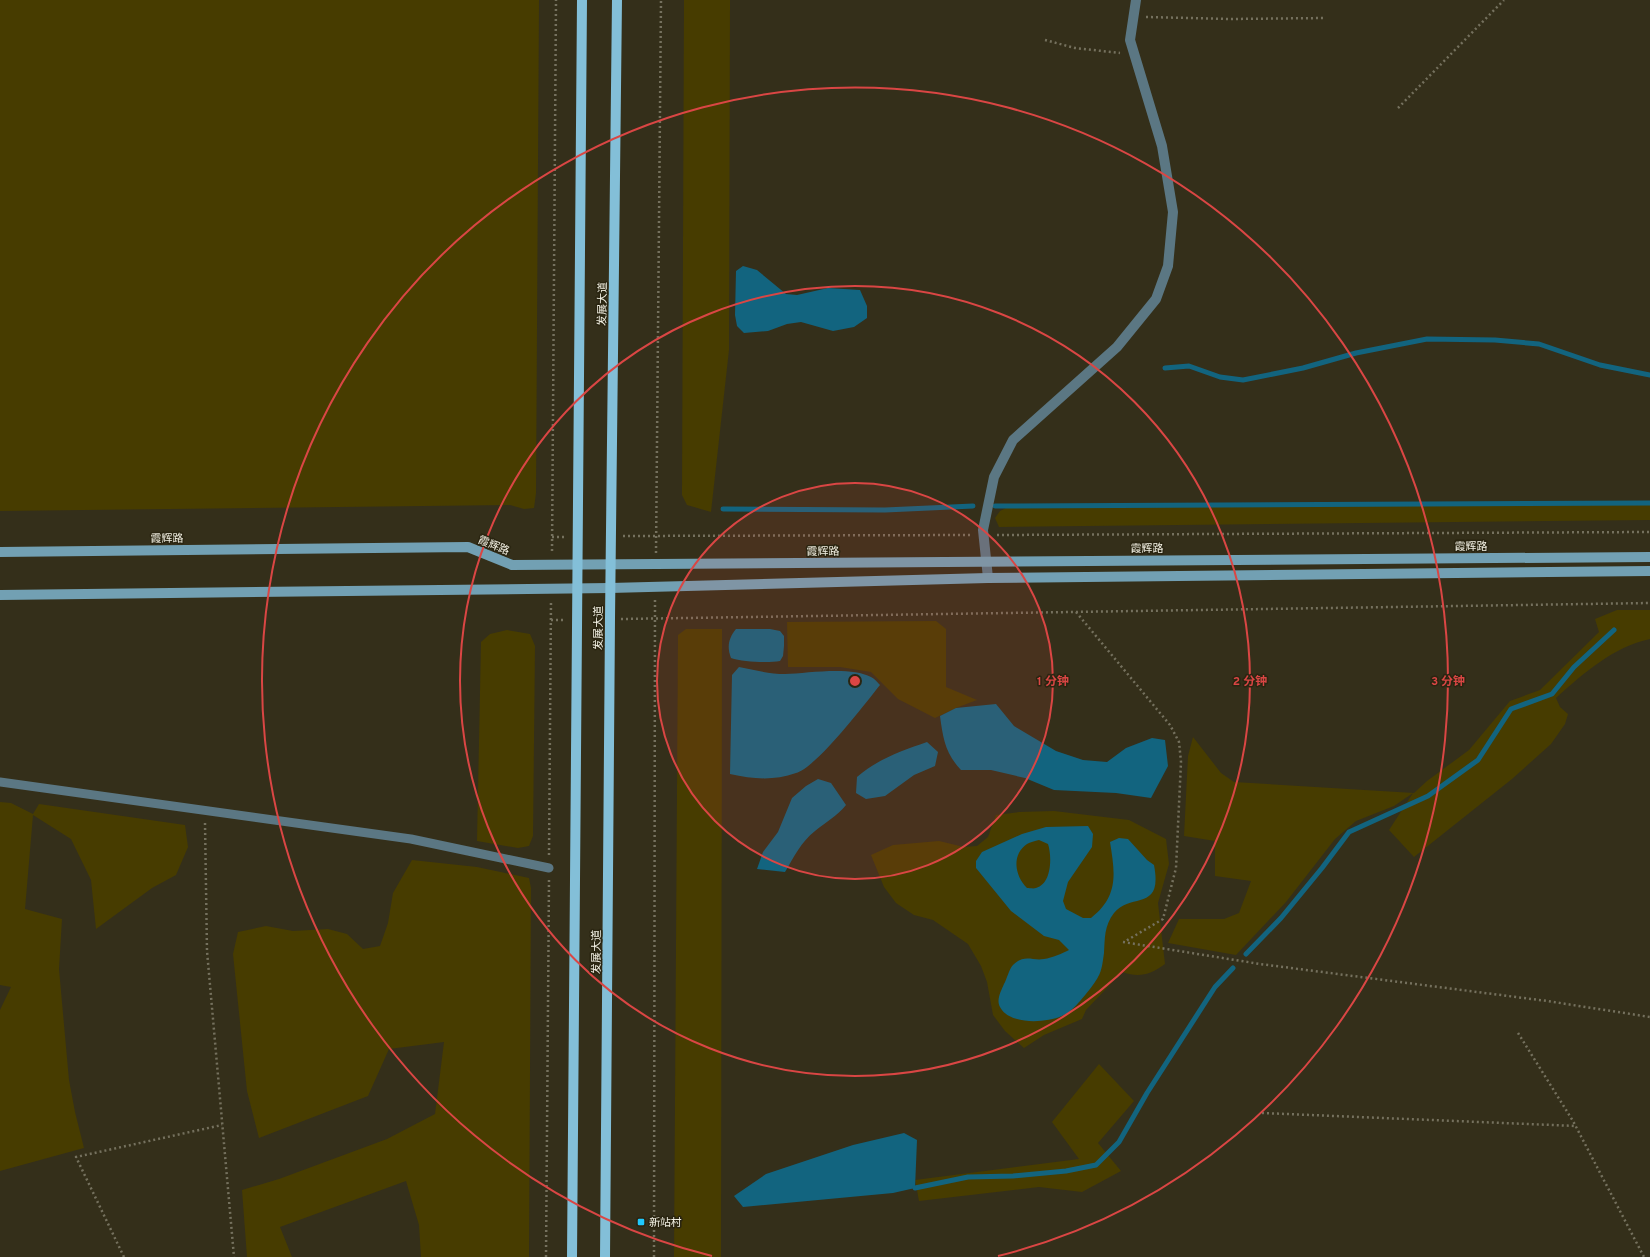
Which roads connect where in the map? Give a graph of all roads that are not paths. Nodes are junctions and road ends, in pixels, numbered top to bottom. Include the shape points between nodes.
1 (582, 0) edge
2 (618, 0) edge
3 (1136, 0) edge
4 (0, 552) edge
5 (1650, 556) edge
6 (986, 561) junction
7 (577, 565) junction
8 (611, 565) junction
9 (1650, 571) edge
10 (988, 578) junction
11 (610, 588) junction
12 (577, 589) junction
13 (0, 595) edge
14 (0, 782) edge
15 (549, 868) road end
16 (572, 1257) edge
17 (605, 1257) edge

1 - 7 main road, 发展大道
2 - 8 main road, 发展大道
3 - 6 street via 1130,40 1162,146 1173,212 1168,266 1156,299 1118,347 1013,440 994,477 983,530
4 - 7 street, 霞辉路 via 468,547 512,565
5 - 6 street, 霞辉路
6 - 8 street, 霞辉路
6 - 10 street
7 - 8 street, 霞辉路
7 - 12 main road, 发展大道
8 - 11 main road, 发展大道
9 - 10 street
10 - 11 street
11 - 12 street
11 - 17 main road, 发展大道
12 - 13 street
12 - 16 main road, 发展大道
14 - 15 lane via 411,839

